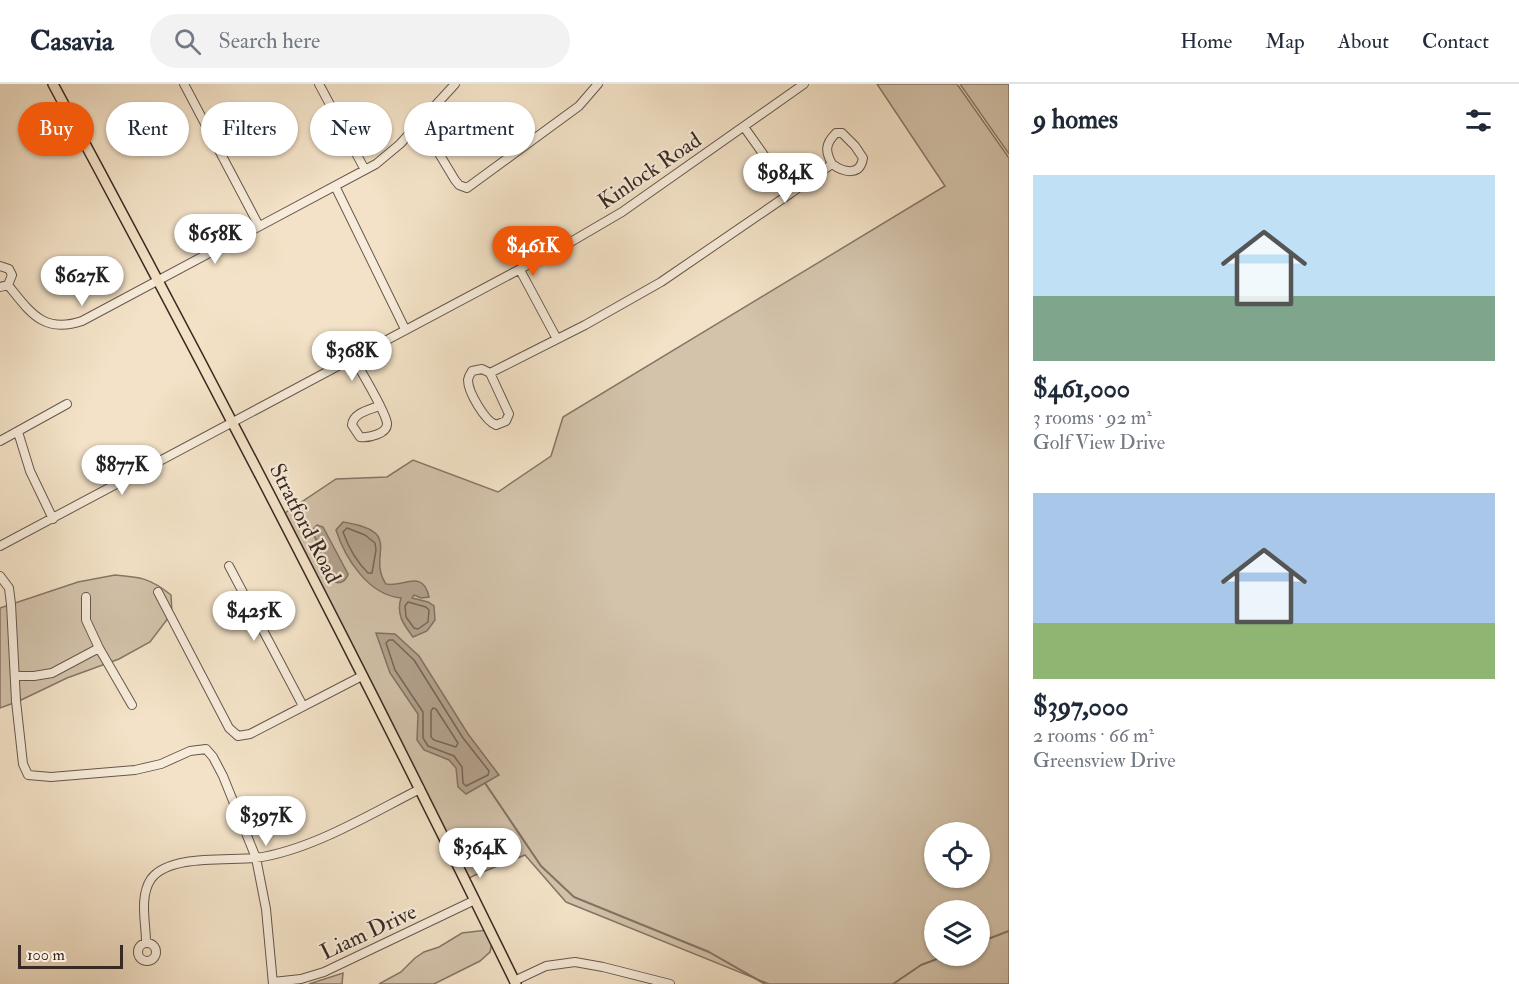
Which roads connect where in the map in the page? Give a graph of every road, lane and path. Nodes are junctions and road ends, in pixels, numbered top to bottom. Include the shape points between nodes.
1 (54, 84) edge
2 (184, 84) edge
3 (319, 84) edge
4 (454, 84) edge
5 (598, 84) edge
6 (804, 84) edge
7 (438, 102) edge
8 (744, 127) junction
9 (404, 138) edge
10 (535, 138) edge
11 (440, 156) edge
12 (511, 156) edge
13 (832, 165) junction
14 (365, 170) junction
15 (335, 186) junction
16 (791, 193) junction
17 (259, 226) junction
18 (0, 266) edge
19 (520, 270) junction
20 (159, 280) junction
21 (4, 286) edge
22 (405, 329) junction
23 (557, 339) junction
24 (353, 357) junction
25 (490, 373) junction
26 (66, 404) dead end
27 (379, 406) junction
28 (232, 424) junction
29 (18, 432) junction
30 (0, 441) edge
31 (52, 519) junction
32 (0, 546) edge
33 (229, 566) dead end
34 (0, 576) edge
35 (158, 592) dead end
36 (86, 597) dead end
37 (99, 648) junction
38 (15, 676) junction
39 (362, 676) junction
40 (132, 705) dead end
41 (303, 706) junction
42 (420, 789) junction
43 (256, 858) junction
44 (475, 900) junction
45 (146, 942) dead end
46 (273, 983) edge
47 (515, 983) edge
48 (670, 984) edge

1 - 20 main road, Stratford Road
2 - 17 street
3 - 14 street
4 - 7 street
5 - 10 street via 579,106
6 - 8 street, Kinlock Road
8 - 16 street
8 - 19 street, Kinlock Road via 622,212
9 - 14 street
11 - 12 street via 454,180 467,188
13 - 13 street via 826,147 836,133 842,134 855,146 862,163 850,172
13 - 16 street
14 - 15 street
15 - 17 street
15 - 22 street
16 - 23 street via 661,282
17 - 20 street
18 - 21 street via 11,272 11,279
19 - 22 street, Kinlock Road
19 - 23 street
20 - 21 street via 82,321 56,326 31,313
20 - 28 main road, Stratford Road
22 - 24 street, Kinlock Road
23 - 25 street
24 - 27 street
24 - 28 street, Kinlock Road
25 - 25 street via 476,369 468,377 485,417 496,425 506,421 508,414
26 - 29 street
27 - 27 street via 386,427 372,437 360,437 353,420
28 - 31 street, Kinlock Road
28 - 39 main road, Stratford Road
29 - 30 street
29 - 31 street via 30,471
31 - 32 street, Kinlock Road
33 - 41 street
34 - 38 street via 9,588
35 - 41 street via 233,733 250,734
36 - 37 street via 86,620
37 - 38 street via 52,672
37 - 40 street
38 - 43 street via 23,764 28,776 135,770 206,749 213,757
39 - 41 street
39 - 42 main road, Stratford Road
42 - 43 street via 313,841
42 - 44 main road, Stratford Road
43 - 45 street via 184,862 163,870 151,880 143,902
43 - 46 street via 266,909
44 - 46 street, Liam Drive via 324,972
44 - 47 main road, Stratford Road
47 - 48 street via 546,966 574,963

